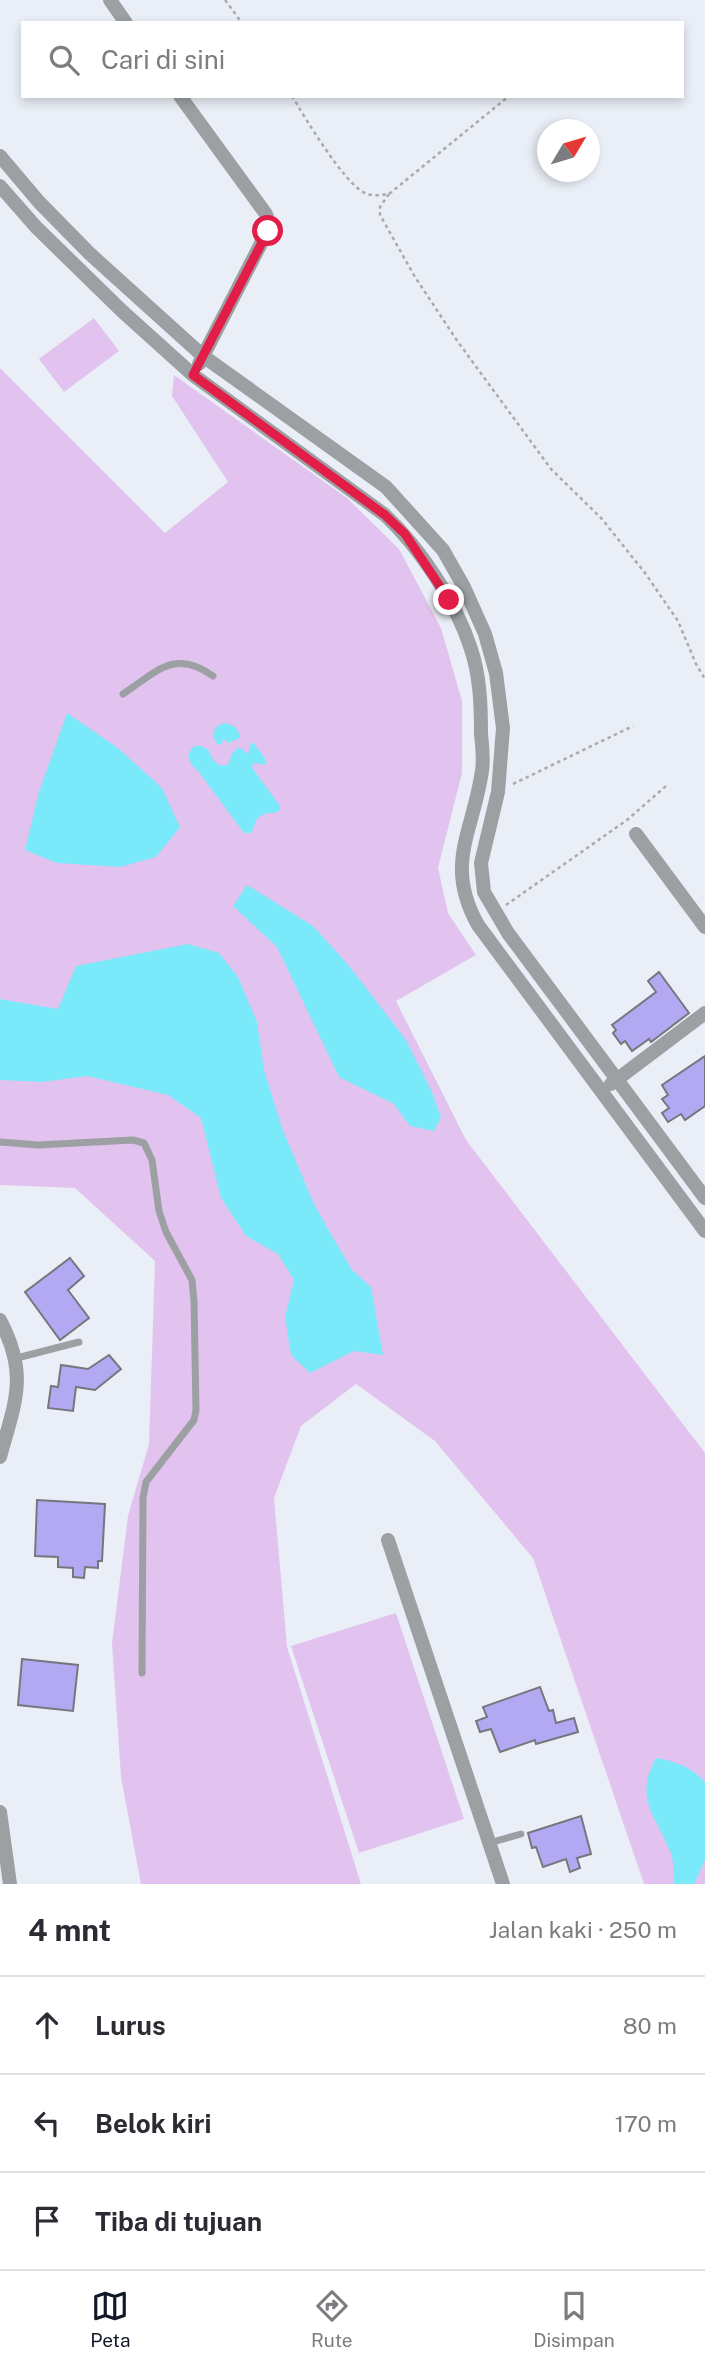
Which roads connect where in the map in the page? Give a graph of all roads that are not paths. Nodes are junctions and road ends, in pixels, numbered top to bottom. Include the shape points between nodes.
1 (110, 0) edge
2 (125, 21) edge
3 (181, 98) edge
4 (0, 156) edge
5 (0, 186) edge
6 (203, 356) junction
7 (193, 375) junction
8 (213, 676) dead end
9 (123, 694) dead end
10 (636, 834) dead end
11 (705, 927) edge
12 (705, 1013) edge
13 (617, 1079) junction
14 (601, 1091) junction
15 (0, 1142) edge
16 (705, 1198) edge
17 (705, 1231) edge
18 (0, 1320) edge
19 (79, 1342) dead end
20 (17, 1358) junction
21 (0, 1457) edge
22 (388, 1540) dead end
23 (142, 1673) dead end
24 (0, 1812) edge
25 (521, 1834) dead end
26 (489, 1843) junction
27 (10, 1884) edge
28 (503, 1884) edge

1 - 2 street
3 - 6 street via 266,214 270,226
4 - 6 street via 89,253
5 - 7 street via 112,302
6 - 7 street
6 - 13 street via 386,487 443,550 485,634 503,728 498,792 481,863 484,892 508,933
7 - 14 street via 385,515 405,534 449,600 471,648 481,702 482,769 462,853 461,883 467,905
8 - 9 lane via 189,663 176,663
10 - 11 street
12 - 13 street
13 - 14 street
13 - 16 street
14 - 17 street
15 - 23 lane via 144,1143 152,1160 166,1233 192,1280 196,1410 194,1420 146,1482
18 - 20 street
19 - 20 lane
20 - 21 street via 18,1391
22 - 26 street
24 - 27 street
25 - 26 lane
26 - 28 street

